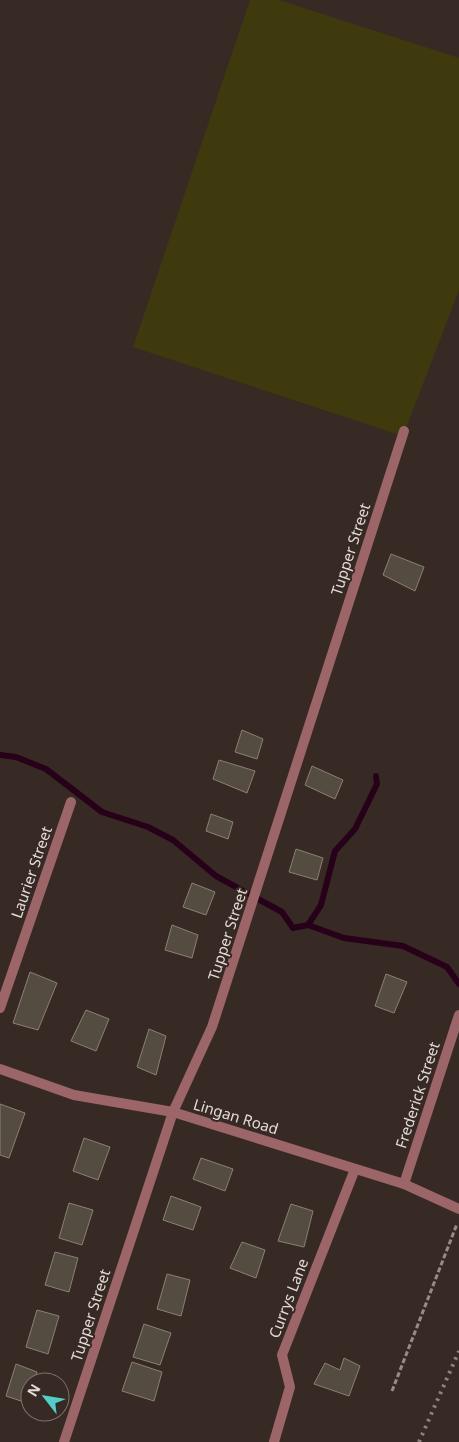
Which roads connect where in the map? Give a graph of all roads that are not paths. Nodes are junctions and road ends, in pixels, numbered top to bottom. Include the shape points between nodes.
1 (404, 430) dead end
2 (71, 802) dead end
3 (0, 1008) edge
4 (459, 1015) edge
5 (0, 1069) edge
6 (173, 1112) junction
7 (355, 1169) junction
8 (404, 1184) junction
9 (459, 1209) edge
10 (64, 1442) edge
11 (274, 1442) edge

1 - 6 street, Tupper Street via 212,1027
2 - 3 street, Laurier Street
4 - 8 street, Frederick Street
5 - 6 street, Lingan Road via 74,1095
6 - 7 street, Lingan Road
6 - 10 street, Tupper Street
7 - 8 street, Lingan Road
7 - 11 street, Currys Lane via 282,1355 290,1388
8 - 9 street, Lingan Road

